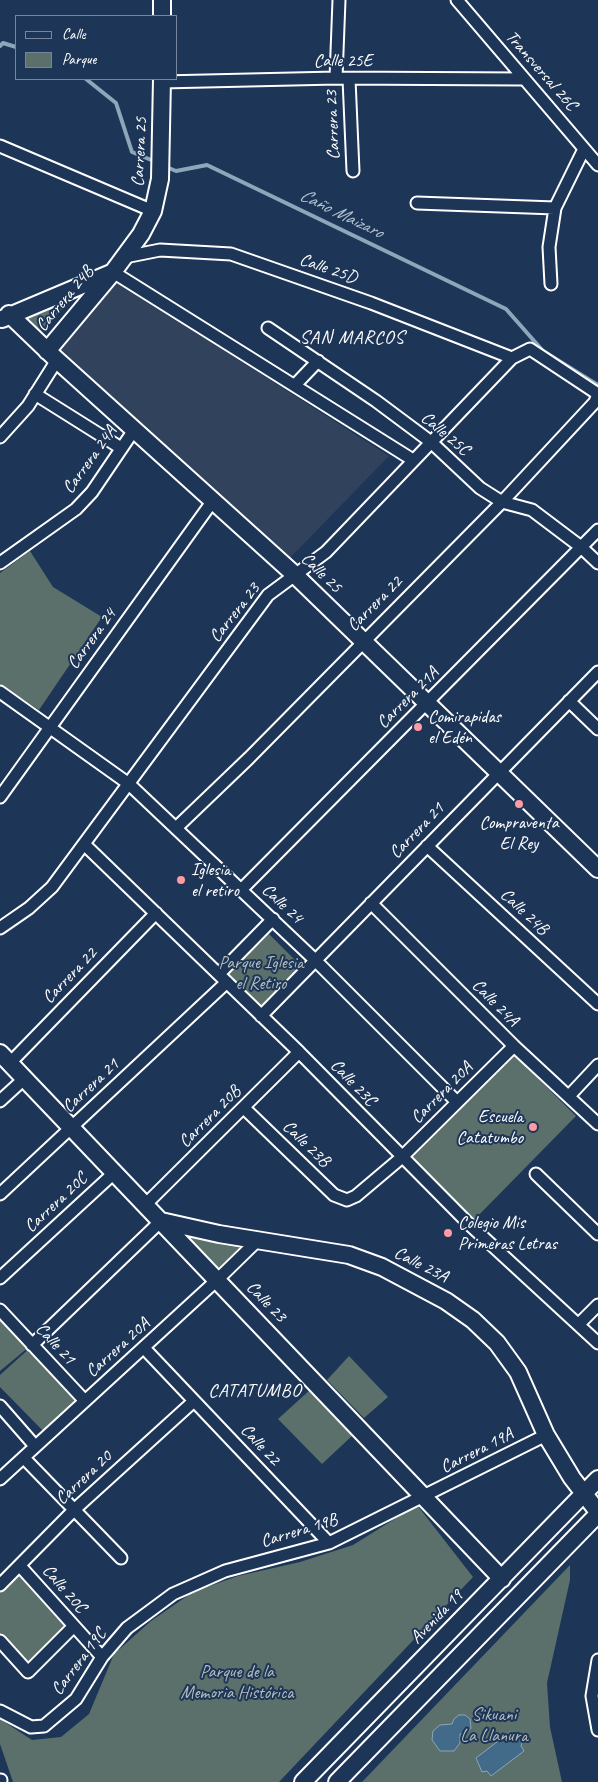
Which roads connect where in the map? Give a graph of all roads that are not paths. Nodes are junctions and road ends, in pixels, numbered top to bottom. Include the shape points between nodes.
1 (162, 0) edge
2 (339, 0) edge
3 (457, 0) edge
4 (162, 15) edge
5 (336, 78) junction
6 (349, 79) junction
7 (524, 79) junction
8 (162, 80) edge
9 (178, 80) edge
10 (0, 146) edge
11 (584, 149) junction
12 (598, 165) edge
13 (353, 171) dead end
14 (417, 203) dead end
15 (555, 208) junction
16 (153, 210) junction
17 (124, 257) junction
18 (113, 272) junction
19 (552, 284) dead end
20 (4, 317) edge
21 (268, 328) dead end
22 (52, 356) junction
23 (512, 358) junction
24 (318, 361) junction
25 (295, 385) junction
26 (35, 394) junction
27 (597, 397) edge
28 (134, 430) junction
29 (0, 437) edge
30 (431, 442) junction
31 (121, 448) junction
32 (413, 460) junction
33 (212, 502) junction
34 (502, 502) junction
35 (598, 530) edge
36 (581, 547) junction
37 (0, 563) edge
38 (598, 563) edge
39 (294, 574) junction
40 (362, 641) junction
41 (598, 672) edge
42 (0, 692) edge
43 (569, 701) junction
44 (427, 704) junction
45 (50, 727) junction
46 (598, 729) edge
47 (498, 773) junction
48 (129, 784) junction
49 (0, 797) edge
50 (176, 828) junction
51 (85, 845) junction
52 (427, 846) junction
53 (598, 869) edge
54 (241, 890) junction
55 (371, 903) junction
56 (156, 913) junction
57 (272, 920) junction
58 (0, 928) edge
59 (316, 960) junction
60 (223, 978) junction
61 (598, 1004) edge
62 (261, 1016) junction
63 (514, 1046) junction
64 (299, 1052) junction
65 (5, 1058) edge
66 (598, 1065) edge
67 (24, 1079) junction
68 (569, 1096) junction
69 (0, 1101) edge
70 (456, 1102) junction
71 (244, 1108) junction
72 (598, 1124) edge
73 (72, 1128) junction
74 (401, 1158) junction
75 (114, 1173) junction
76 (536, 1174) dead end
77 (0, 1194) edge
78 (346, 1200) joint
79 (145, 1205) junction
80 (161, 1221) junction
81 (598, 1234) edge
82 (258, 1240) junction
83 (0, 1278) edge
84 (217, 1280) junction
85 (598, 1305) edge
86 (0, 1310) edge
87 (579, 1324) junction
88 (598, 1343) edge
89 (32, 1345) junction
90 (144, 1348) junction
91 (85, 1401) junction
92 (194, 1401) junction
93 (0, 1406) edge
94 (546, 1435) junction
95 (35, 1446) junction
96 (24, 1458) junction
97 (0, 1479) edge
98 (593, 1487) edge
99 (424, 1497) junction
100 (75, 1509) junction
101 (598, 1513) edge
102 (329, 1543) junction
103 (122, 1558) dead end
104 (20, 1566) junction
105 (207, 1577) joint
106 (502, 1579) junction
107 (0, 1585) edge
108 (73, 1627) junction
109 (0, 1641) edge
110 (102, 1657) junction
111 (598, 1660) edge
112 (0, 1711) edge
113 (598, 1730) edge
114 (303, 1782) edge
115 (337, 1782) edge

1 - 4 street
2 - 5 street, Carrera 23
3 - 7 street, Transversal 26C
5 - 6 street, Calle 25E
5 - 9 street, Calle 25E
6 - 7 street, Calle 25E
6 - 13 street, Carrera 23
7 - 11 street, Transversal 26C
8 - 16 street, Carrera 25 via 161,173
10 - 16 street
11 - 12 street, Transversal 26C
11 - 15 street
14 - 15 street
15 - 19 street via 549,247
16 - 17 street, Carrera 25
17 - 18 street, Carrera 25
17 - 23 street, Calle 25D via 160,250 231,254
18 - 20 street
18 - 22 street, Carrera 24B
18 - 25 street
20 - 22 street, Calle 25
21 - 24 street, Calle 25C
22 - 26 street, Carrera 24B
22 - 28 street, Calle 25
23 - 27 street, Carrera 23 via 530,349
23 - 30 street, Carrera 23
24 - 25 street
24 - 30 street, Calle 25C
25 - 32 street
26 - 29 street, Carrera 24B
26 - 31 street
27 - 34 street, Carrera 22
28 - 31 street, Carrera 24A
28 - 33 street, Calle 25
30 - 32 street, Carrera 23
30 - 34 street, Calle 25C via 480,488
31 - 37 street, Carrera 24A via 92,492 76,509
32 - 39 street, Carrera 23 via 326,552
33 - 39 street, Calle 25
33 - 45 street, Carrera 24
34 - 36 street, Calle 25C via 532,510
34 - 40 street, Carrera 22
35 - 36 street, Carrera 21A
36 - 38 street, Calle 25C
36 - 44 street, Carrera 21A
39 - 40 street, Calle 25
39 - 48 street, Carrera 23 via 268,595
40 - 44 street, Calle 25
40 - 50 street, Carrera 22
41 - 43 street, Carrera 21
42 - 45 street, Calle 24
43 - 46 street
43 - 47 street, Carrera 21
44 - 47 street, Calle 25
44 - 54 street, Carrera 21A
45 - 48 street, Calle 24
45 - 49 street, Carrera 24
47 - 52 street, Carrera 21
47 - 53 street, Calle 25
48 - 50 street, Calle 24
48 - 51 street, Carrera 23
50 - 54 street, Calle 24
51 - 56 street, Calle 23C
51 - 58 street, Carrera 23 via 52,887 30,908
52 - 55 street, Carrera 21
52 - 61 street, Calle 24B
54 - 57 street, Calle 24
55 - 59 street, Carrera 21
55 - 63 street, Calle 24A
56 - 60 street, Calle 23C
56 - 65 street, Carrera 22
57 - 59 street, Calle 24
57 - 60 street
59 - 62 street, Carrera 21
59 - 70 street, Calle 24
60 - 62 street, Calle 23C
60 - 73 street, Carrera 21
62 - 64 street, Calle 23C
63 - 68 street, Calle 24A
63 - 70 street, Carrera 20A
64 - 71 street, Carrera 20B
64 - 74 street, Calle 23C
65 - 67 street, Calle 23
66 - 68 street
67 - 69 street
67 - 73 street, Calle 23
68 - 72 street, Calle 24A
70 - 74 street, Carrera 20A
71 - 78 street, Calle 23B via 334,1195
71 - 79 street, Carrera 20B
73 - 75 street, Calle 23
73 - 77 street, Carrera 21
74 - 78 street, Carrera 20A via 356,1196
74 - 87 street, Calle 23C
75 - 79 street, Calle 23
75 - 83 street, Carrera 20C
76 - 81 street
79 - 80 street, Calle 23
80 - 82 street, Calle 23A
80 - 84 street, Calle 23
80 - 89 street
82 - 84 street, Carrera 20A
82 - 94 street, Calle 23A via 349,1255 382,1267 446,1301 498,1343 518,1372
84 - 90 street, Carrera 20A
84 - 99 street, Calle 23
85 - 87 street
86 - 89 street, Calle 21
87 - 88 street, Calle 23C
89 - 91 street, Calle 21
90 - 91 street, Carrera 20A
90 - 92 street, Calle 22
91 - 95 street, Carrera 20A
92 - 100 street, Carrera 20
92 - 102 street, Calle 22
93 - 95 street
94 - 98 street, Calle 23A via 572,1478
94 - 99 street, Carrera 19A
95 - 96 street, Carrera 20A
96 - 97 street, Carrera 20A
96 - 100 street
98 - 101 street
98 - 106 street, Avenida 19
99 - 102 street, Carrera 19B
99 - 106 street, Calle 23
100 - 103 street
100 - 104 street, Carrera 20
101 - 115 street
102 - 105 street, Carrera 19B
104 - 107 street, Carrera 20
104 - 108 street, Calle 20C
105 - 110 street, Carrera 19C via 157,1604 127,1628
106 - 114 street, Avenida 19
108 - 109 street via 28,1672
108 - 110 street, Calle 20C
110 - 112 street, Carrera 19C via 81,1693 44,1726 30,1727
111 - 113 street via 592,1696

